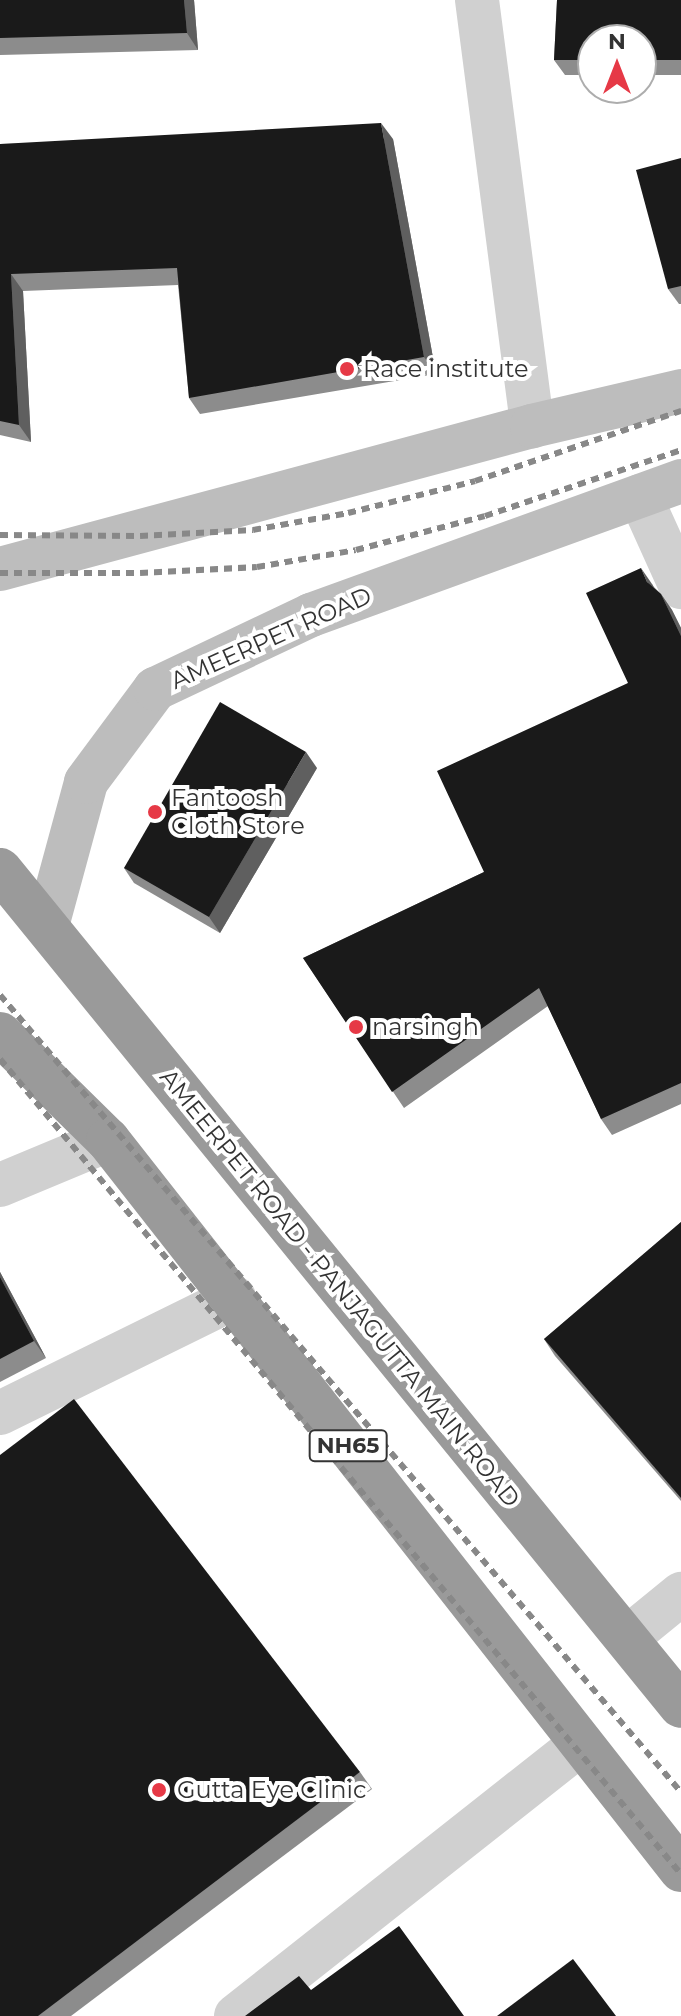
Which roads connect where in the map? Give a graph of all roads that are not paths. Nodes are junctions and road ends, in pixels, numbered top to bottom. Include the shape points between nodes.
1 (477, 0) edge
2 (681, 391) edge
3 (532, 426) junction
4 (681, 481) edge
5 (640, 496) junction
6 (0, 569) edge
7 (681, 587) edge
8 (0, 870) edge
9 (47, 926) junction
10 (0, 1034) edge
11 (108, 1140) junction
12 (0, 1185) edge
13 (234, 1298) junction
14 (0, 1413) edge
15 (681, 1594) edge
16 (627, 1638) junction
17 (681, 1706) edge
18 (579, 1745) junction
19 (681, 1870) edge
20 (236, 2016) edge

1 - 3 street
2 - 3 main road
3 - 6 main road
4 - 5 main road, AMEERPET ROAD
5 - 7 street
5 - 9 main road, AMEERPET ROAD via 311,615 155,689 86,782
8 - 9 highway, AMEERPET ROAD - PANJAGUTTA MAIN ROAD
9 - 16 highway, AMEERPET ROAD - PANJAGUTTA MAIN ROAD
10 - 11 highway, NH65
11 - 12 street
11 - 13 highway, NH65
13 - 14 street
13 - 18 highway, NH65
15 - 16 street
16 - 17 highway, AMEERPET ROAD - PANJAGUTTA MAIN ROAD
18 - 19 highway, NH65
18 - 20 street

